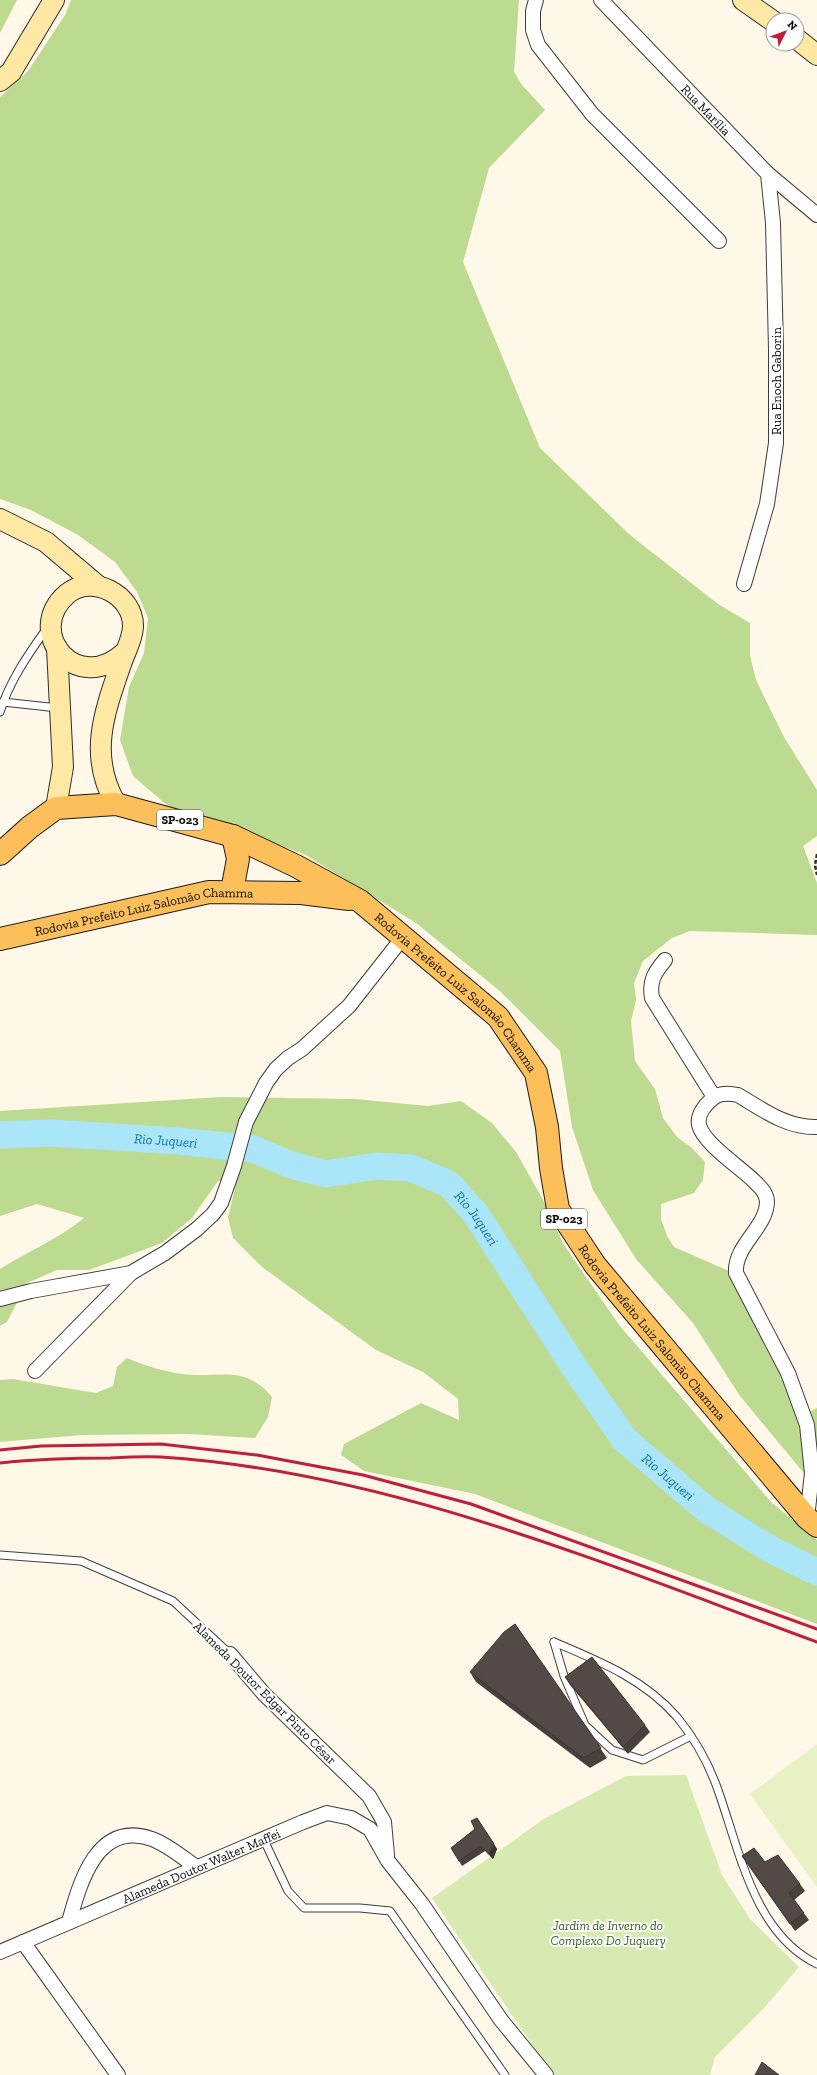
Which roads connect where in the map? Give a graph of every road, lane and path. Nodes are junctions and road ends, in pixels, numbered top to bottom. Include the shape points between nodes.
1 (54, 0) edge
2 (536, 0) edge
3 (601, 0) edge
4 (743, 0) edge
5 (765, 15) edge
6 (805, 45) edge
7 (817, 55) edge
8 (0, 81) edge
9 (768, 174) junction
10 (817, 215) edge
11 (719, 241) dead end
12 (0, 520) edge
13 (744, 584) dead end
14 (98, 586) junction
15 (51, 623) junction
16 (57, 648) junction
17 (125, 652) junction
18 (3, 702) junction
19 (59, 708) junction
20 (0, 712) edge
21 (116, 804) junction
22 (56, 808) junction
23 (233, 836) junction
24 (0, 854) edge
25 (817, 854) edge
26 (817, 875) edge
27 (232, 891) junction
28 (360, 901) junction
29 (404, 936) junction
30 (0, 939) edge
31 (665, 960) dead end
32 (714, 1097) junction
33 (817, 1127) edge
34 (131, 1273) junction
35 (0, 1299) edge
36 (35, 1371) dead end
37 (812, 1522) edge
38 (0, 1555) edge
39 (230, 1654) joint
40 (691, 1736) junction
41 (263, 1838) junction
42 (388, 1861) junction
43 (196, 1867) junction
44 (69, 1922) junction
45 (23, 1942) junction
46 (0, 1952) edge
47 (817, 1964) edge
48 (118, 2075) edge
49 (505, 2075) edge
50 (546, 2075) edge

1 - 8 main road via 11,72
2 - 11 street via 533,30 538,45 592,114
3 - 9 street, Rua Marília
4 - 5 main road
6 - 7 main road
9 - 10 street, Rua Marília
9 - 13 street, Rua Enoch Gaborin via 773,238 776,443 767,504
12 - 14 main road via 46,542
14 - 15 main road via 84,586 71,591 54,611
14 - 17 main road via 112,591 123,599 130,612 133,626 131,640
15 - 16 main road via 52,636
15 - 18 lane via 30,651
16 - 17 main road via 65,658 76,665 89,668 103,667 115,662
16 - 19 main road
17 - 21 main road via 105,714 100,740 103,774
18 - 19 lane
18 - 20 lane
19 - 22 main road via 63,767
21 - 22 main road, Rodovia Prefeito Luiz Salomão Chamma / SP-023
21 - 23 main road, Rodovia Prefeito Luiz Salomão Chamma / SP-023
22 - 24 main road
23 - 27 main road via 238,859
23 - 28 main road, Rodovia Prefeito Luiz Salomão Chamma / SP-023
25 - 26 path
27 - 28 main road, Rodovia Prefeito Luiz Salomão Chamma via 301,893
27 - 30 main road, Rodovia Prefeito Luiz Salomão Chamma via 209,892
28 - 29 main road, Rodovia Prefeito Luiz Salomão Chamma / SP-023
29 - 34 street via 349,1006 276,1069 266,1083 246,1122 221,1203 213,1214 183,1240
29 - 37 main road, Rodovia Prefeito Luiz Salomão Chamma / SP-023 via 498,1017 536,1073 547,1127 558,1209 595,1266
31 - 32 street via 655,971 650,988 652,998
32 - 33 street via 723,1094 738,1095 791,1124 802,1128
32 - 37 street via 700,1116 699,1124 704,1134 743,1170 766,1196 764,1213 742,1250 736,1273 788,1373 807,1425 812,1473
34 - 35 street
34 - 36 street
38 - 39 lane, Alameda Doutor Edgar Pinto César via 81,1561 172,1601
39 - 42 street, Alameda Doutor Edgar Pinto César via 264,1694 369,1796 384,1822
40 - 40 lane via 676,1716 648,1690 609,1667 554,1642 564,1676 585,1725 612,1750 642,1760
40 - 47 lane via 719,1792 741,1865 758,1898 778,1933 805,1958
41 - 42 street, Alameda Doutor Walter Maffei via 327,1813 351,1818 370,1829
41 - 43 street, Alameda Doutor Walter Maffei
41 - 49 lane via 288,1891 304,1908 390,1911
42 - 50 street, Alameda Doutor Walter Maffei via 422,1904 501,2020
43 - 44 street, Alameda Doutor Walter Maffei
43 - 44 street via 171,1849 152,1840 136,1836 110,1841 85,1872
44 - 45 street, Alameda Doutor Walter Maffei
45 - 46 street, Alameda Doutor Walter Maffei
45 - 48 street

